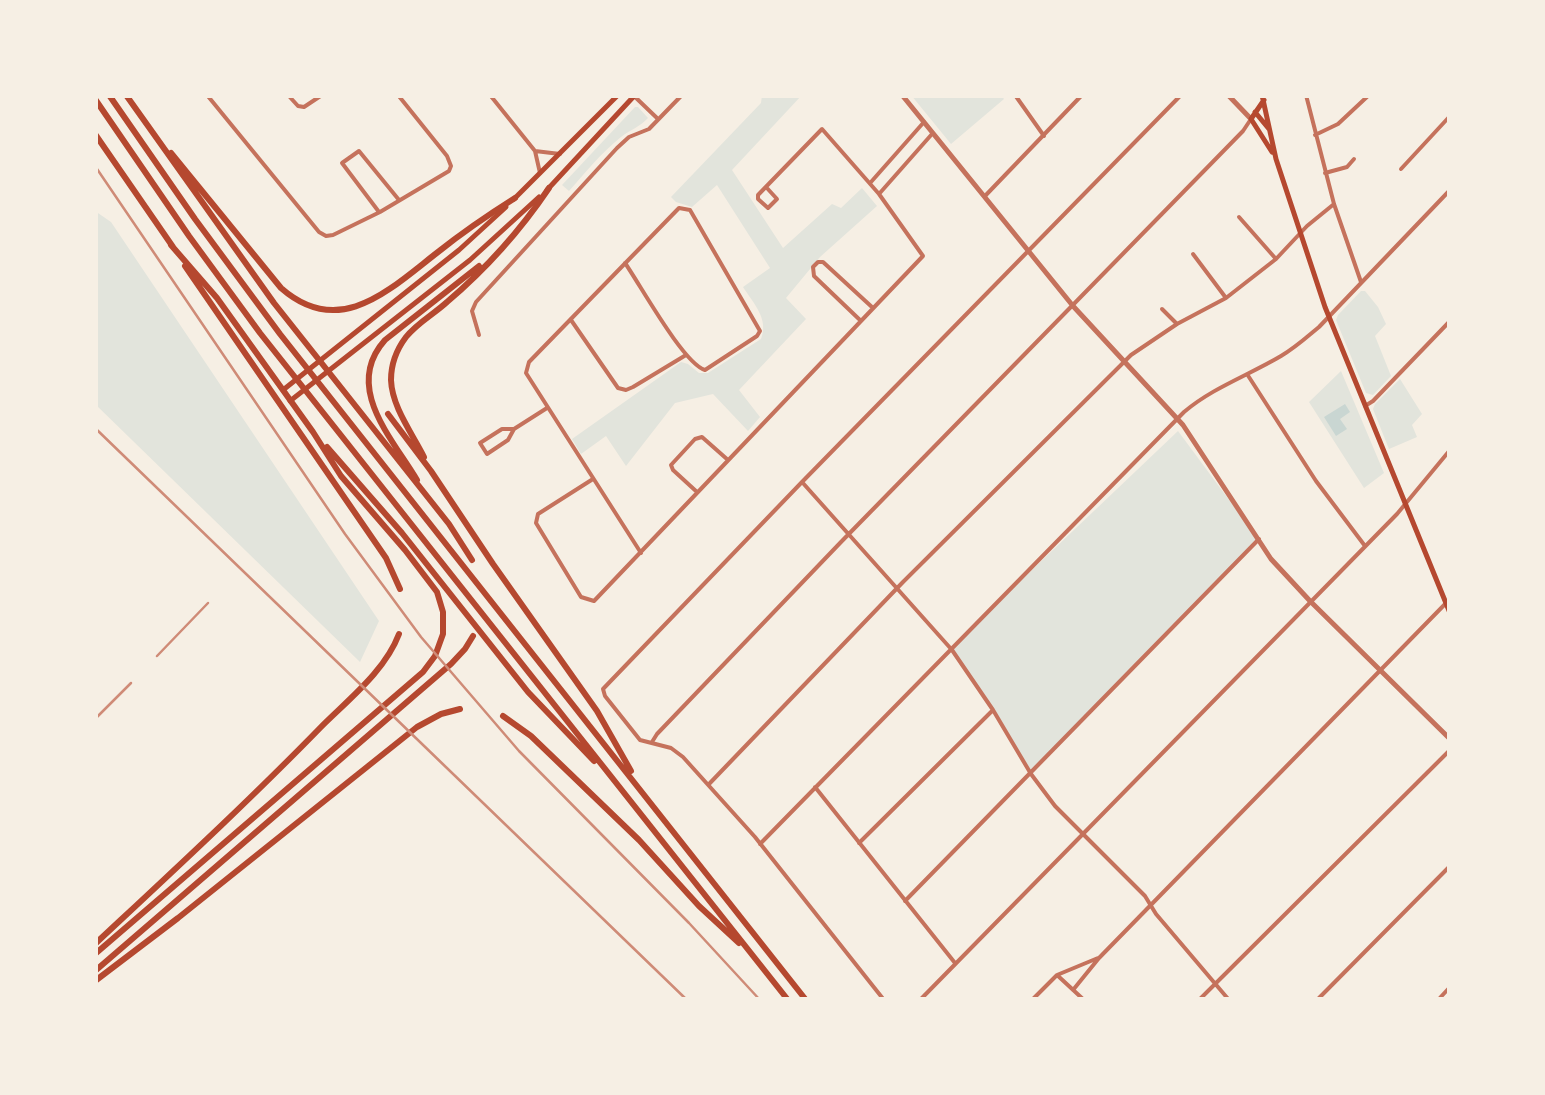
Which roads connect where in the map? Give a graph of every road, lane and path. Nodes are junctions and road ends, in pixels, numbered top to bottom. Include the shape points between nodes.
1 (109, 95) edge
2 (126, 95) edge
3 (207, 95) edge
4 (288, 95) edge
5 (322, 95) edge
6 (398, 95) edge
7 (490, 95) edge
8 (618, 95) edge
9 (635, 95) edge
10 (682, 95) edge
11 (902, 95) edge
12 (1015, 95) edge
13 (1082, 95) edge
14 (1181, 95) edge
15 (1228, 95) edge
16 (1306, 95) edge
17 (1368, 95) edge
18 (1265, 97) edge
19 (95, 99) edge
20 (1253, 116) junction
21 (1450, 116) edge
22 (658, 119) junction
23 (144, 121) junction
24 (924, 122) junction
25 (1270, 131) junction
26 (933, 133) junction
27 (95, 134) edge
28 (1315, 135) junction
29 (1044, 137) junction
30 (535, 151) junction
31 (560, 154) junction
32 (1354, 158) dead end
33 (1276, 159) junction
34 (1401, 169) dead end
35 (540, 173) junction
36 (1326, 173) junction
37 (870, 183) junction
38 (549, 188) junction
39 (766, 188) dead end
40 (1450, 190) edge
41 (879, 194) junction
42 (985, 196) junction
43 (515, 198) junction
44 (399, 200) junction
45 (1334, 204) junction
46 (380, 212) junction
47 (1239, 217) dead end
48 (1300, 234) junction
49 (506, 244) junction
50 (171, 245) junction
51 (1029, 250) junction
52 (1193, 254) dead end
53 (1276, 259) junction
54 (626, 262) junction
55 (1361, 282) junction
56 (1226, 298) junction
57 (1073, 306) junction
58 (873, 308) junction
59 (1162, 310) dead end
60 (1328, 317) junction
61 (571, 320) junction
62 (861, 322) junction
63 (1450, 322) edge
64 (1176, 324) junction
65 (479, 335) dead end
66 (686, 356) junction
67 (1124, 361) junction
68 (1247, 374) junction
69 (282, 390) junction
70 (290, 401) junction
71 (306, 404) dead end
72 (1365, 406) junction
73 (547, 408) junction
74 (298, 411) junction
75 (388, 414) dead end
76 (1178, 418) junction
77 (514, 429) junction
78 (313, 432) junction
79 (1450, 450) edge
80 (728, 460) junction
81 (431, 472) junction
82 (593, 478) junction
83 (802, 482) junction
84 (697, 493) junction
85 (431, 502) junction
86 (1405, 504) junction
87 (848, 534) junction
88 (1259, 539) junction
89 (1365, 546) junction
90 (640, 553) junction
91 (472, 560) dead end
92 (896, 588) junction
93 (400, 589) dead end
94 (1310, 601) junction
95 (1448, 601) edge
96 (1450, 613) edge
97 (399, 634) dead end
98 (473, 636) dead end
99 (952, 650) junction
100 (1381, 670) junction
101 (460, 710) dead end
102 (993, 710) junction
103 (502, 716) dead end
104 (1450, 738) edge
105 (652, 744) junction
106 (1450, 750) edge
107 (1031, 774) junction
108 (708, 785) junction
109 (814, 787) junction
110 (642, 790) junction
111 (626, 795) junction
112 (1083, 835) junction
113 (859, 842) junction
114 (760, 844) junction
115 (1450, 866) edge
116 (906, 901) junction
117 (1151, 905) junction
118 (95, 944) edge
119 (95, 954) edge
120 (1098, 958) junction
121 (756, 960) junction
122 (954, 963) junction
123 (95, 971) edge
124 (1057, 975) junction
125 (95, 981) edge
126 (1216, 984) junction
127 (1450, 988) edge
128 (1074, 990) junction
129 (788, 1000) edge
130 (806, 1000) edge
131 (884, 1000) edge
132 (920, 1000) edge
133 (1032, 1000) edge
134 (1084, 1000) edge
135 (1199, 1000) edge
136 (1230, 1000) edge
137 (1317, 1000) edge
138 (1438, 1000) edge

1 - 110 highway via 299,359
2 - 23 highway
3 - 46 street via 319,232 334,235
4 - 5 street via 302,107
6 - 44 street via 451,166
7 - 30 street
8 - 31 main road
9 - 22 street
9 - 38 main road
10 - 22 street
11 - 24 street
12 - 29 street
13 - 29 street
14 - 51 street
15 - 20 street
16 - 28 street
17 - 28 street via 1338,124
18 - 20 main road
18 - 25 main road
19 - 111 highway via 288,370
20 - 25 main road
20 - 33 main road
20 - 57 street
21 - 34 street
22 - 65 street via 610,156 476,302
23 - 43 highway via 276,282 323,309 376,299
23 - 85 highway via 246,267
24 - 26 street
24 - 37 street
25 - 33 main road
26 - 41 street
26 - 42 street
27 - 50 highway
28 - 36 street
29 - 42 street
30 - 31 street
30 - 35 street
31 - 35 main road
32 - 36 street
33 - 48 main road
35 - 43 main road
36 - 45 street
37 - 39 street via 822,129
37 - 41 street
38 - 49 highway
38 - 70 main road via 470,260
40 - 55 street
41 - 58 street via 922,256
42 - 51 street
43 - 69 main road
44 - 46 street
44 - 46 street via 358,151 342,164
45 - 48 street
45 - 55 street
47 - 53 street
48 - 53 street
48 - 60 main road
49 - 81 highway via 411,332 394,360 396,404
49 - 85 highway via 390,335 370,367 373,406
50 - 69 highway
50 - 93 highway via 386,558
51 - 57 street
51 - 83 street
52 - 56 street
53 - 56 street
54 - 61 street
54 - 66 street
54 - 66 street via 678,208 690,210 760,332 705,370
55 - 60 street
56 - 64 street
57 - 67 street
57 - 87 street
58 - 62 street
58 - 62 street via 823,262 813,267 814,276
59 - 64 street
60 - 68 street via 1291,350
60 - 72 main road
61 - 66 street via 618,388 633,387
61 - 73 street via 526,368
62 - 80 street
63 - 72 street
64 - 67 street
67 - 76 street
67 - 92 street
68 - 76 street
68 - 89 street
69 - 70 highway
70 - 74 highway
71 - 74 highway
72 - 86 main road
73 - 77 street
73 - 82 street
74 - 78 highway
75 - 81 highway
76 - 88 street
76 - 99 street
77 - 77 street via 502,429 480,444 487,454
78 - 111 highway via 528,692
78 - 119 highway via 439,597 441,643 412,682
79 - 86 street
80 - 84 street
80 - 84 street via 702,437 671,465
81 - 110 highway via 597,711
82 - 90 street
82 - 90 street via 538,514 536,524 581,596 594,602 601,597
83 - 87 street
83 - 105 street via 604,688 636,737
84 - 90 street
85 - 91 highway
86 - 89 street
86 - 95 main road
87 - 92 street
87 - 105 street
88 - 94 street
88 - 107 street
89 - 94 street
92 - 99 street
92 - 108 street
94 - 100 street
94 - 112 street
95 - 96 main road
95 - 100 street
97 - 118 highway via 384,662 329,719
98 - 123 highway via 428,684
99 - 102 street
99 - 109 street
100 - 104 street
100 - 117 street
101 - 125 highway via 417,727
102 - 107 street
102 - 113 street
103 - 121 highway via 532,736
105 - 108 street via 677,751
106 - 126 street
107 - 112 street
107 - 116 street
108 - 114 street
109 - 113 street
109 - 114 street
110 - 130 highway
111 - 121 highway
112 - 117 street
112 - 122 street
113 - 116 street
114 - 131 street
115 - 137 street
116 - 122 street
117 - 120 street
117 - 126 street
120 - 124 street
120 - 128 street
121 - 129 highway
122 - 132 street
124 - 128 street
124 - 133 street
126 - 135 street
126 - 136 street
127 - 138 street
128 - 134 street

